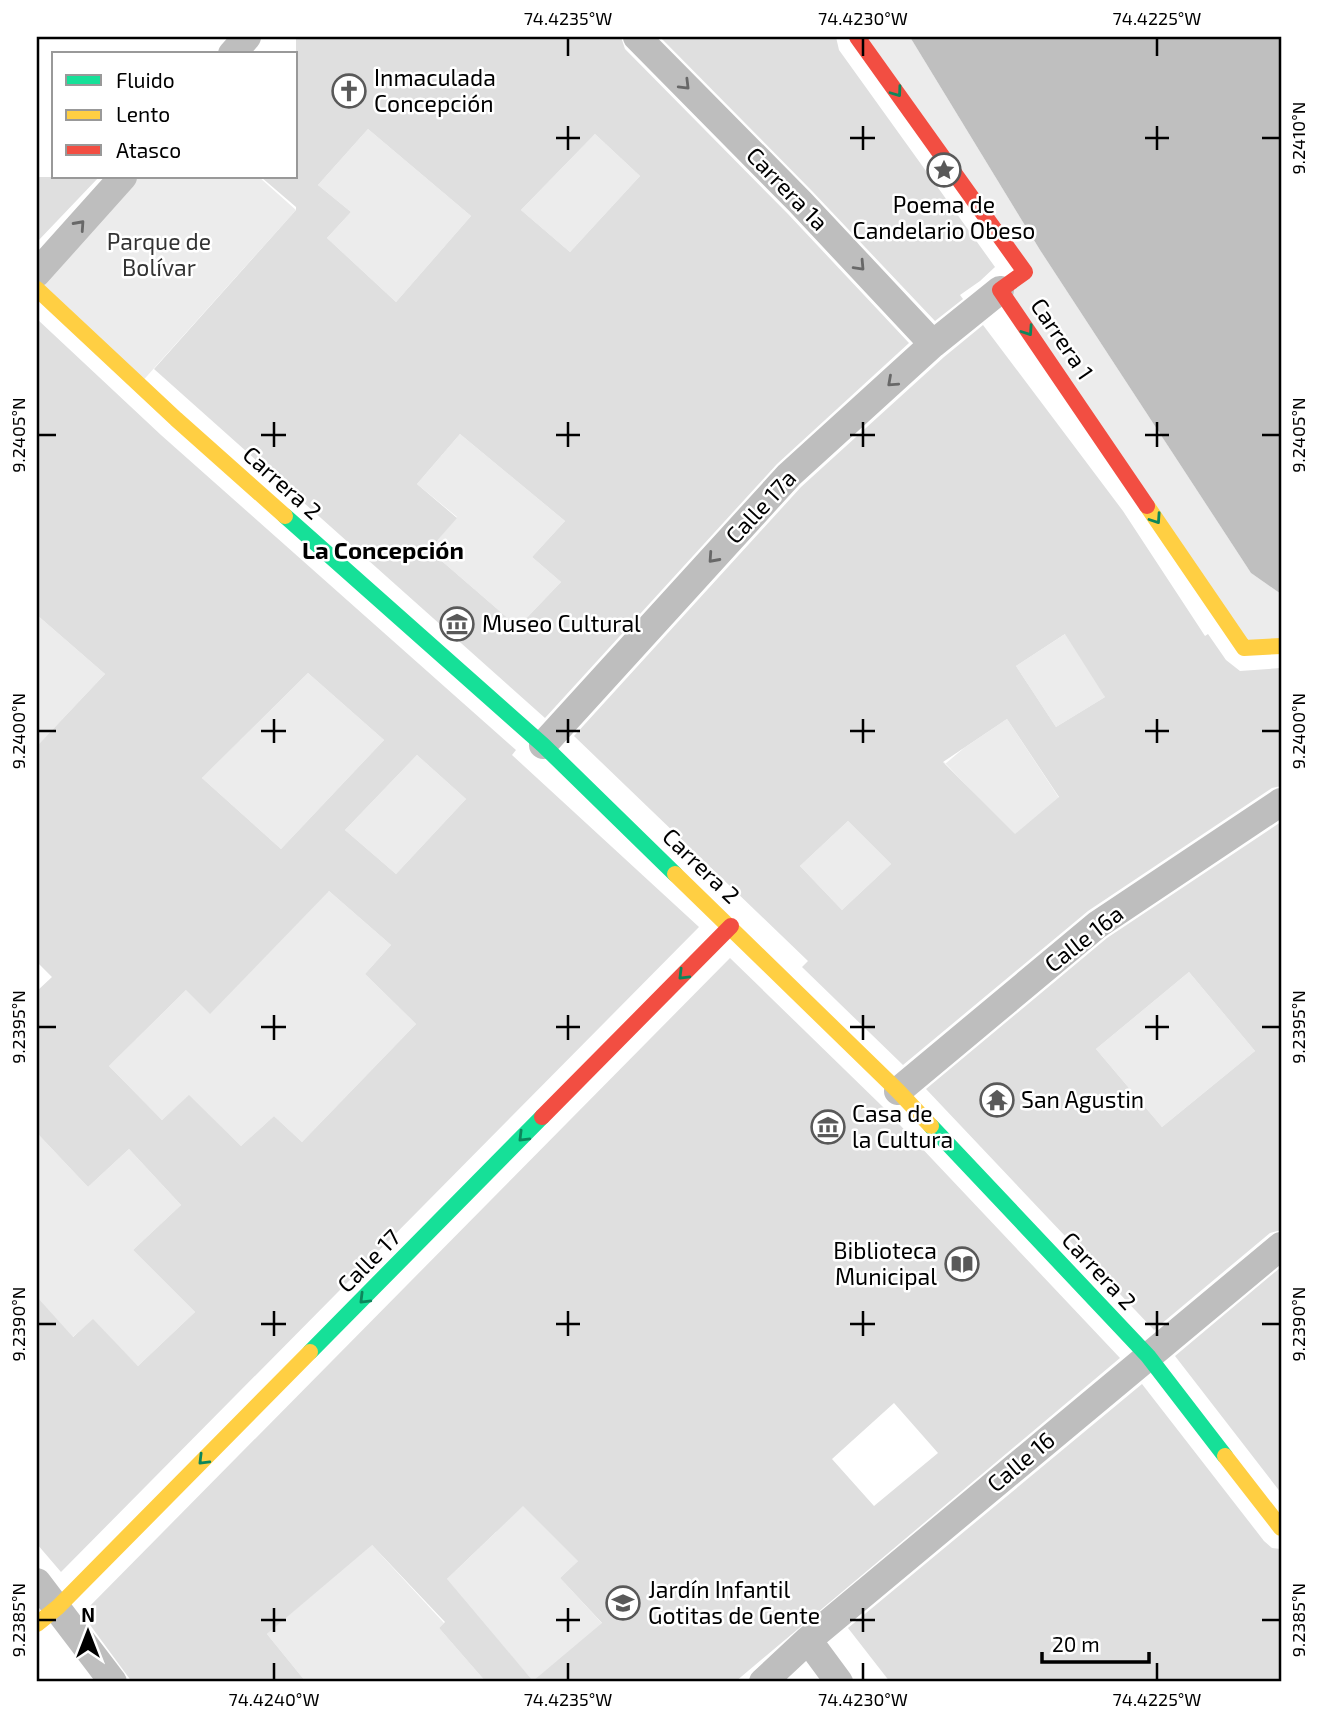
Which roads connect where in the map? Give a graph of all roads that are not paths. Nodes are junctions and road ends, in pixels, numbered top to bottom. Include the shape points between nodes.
1 (247, 37) edge
2 (637, 37) edge
3 (857, 37) edge
4 (234, 52) edge
5 (121, 178) edge
6 (37, 273) edge
7 (37, 289) edge
8 (1000, 290) junction
9 (933, 344) junction
10 (1281, 646) edge
11 (543, 745) junction
12 (1281, 802) edge
13 (731, 926) junction
14 (898, 1091) junction
15 (1281, 1246) edge
16 (1148, 1356) junction
17 (1281, 1528) edge
18 (37, 1582) edge
19 (47, 1615) edge
20 (808, 1640) junction
21 (113, 1682) edge
22 (763, 1682) edge
23 (839, 1682) edge

1 - 4 street
2 -> 9 street, Carrera 1a
3 -> 8 main road, Carrera 1 via 1025,272
6 -> 5 street
7 - 11 main road, Carrera 2 via 176,419
8 - 9 street, Calle 17a
8 -> 10 main road, Carrera 1 via 1244,648
9 -> 11 street, Calle 17a via 789,475
11 - 13 main road, Carrera 2
12 - 14 street, Calle 16a via 1097,925
13 - 14 main road, Carrera 2
13 -> 19 main road, Calle 17
14 - 16 main road, Carrera 2
15 - 16 street, Calle 16
16 - 17 main road, Carrera 2
16 - 20 street, Calle 16
18 - 19 street
19 - 21 street
20 - 22 street, Calle 16
20 - 23 street

